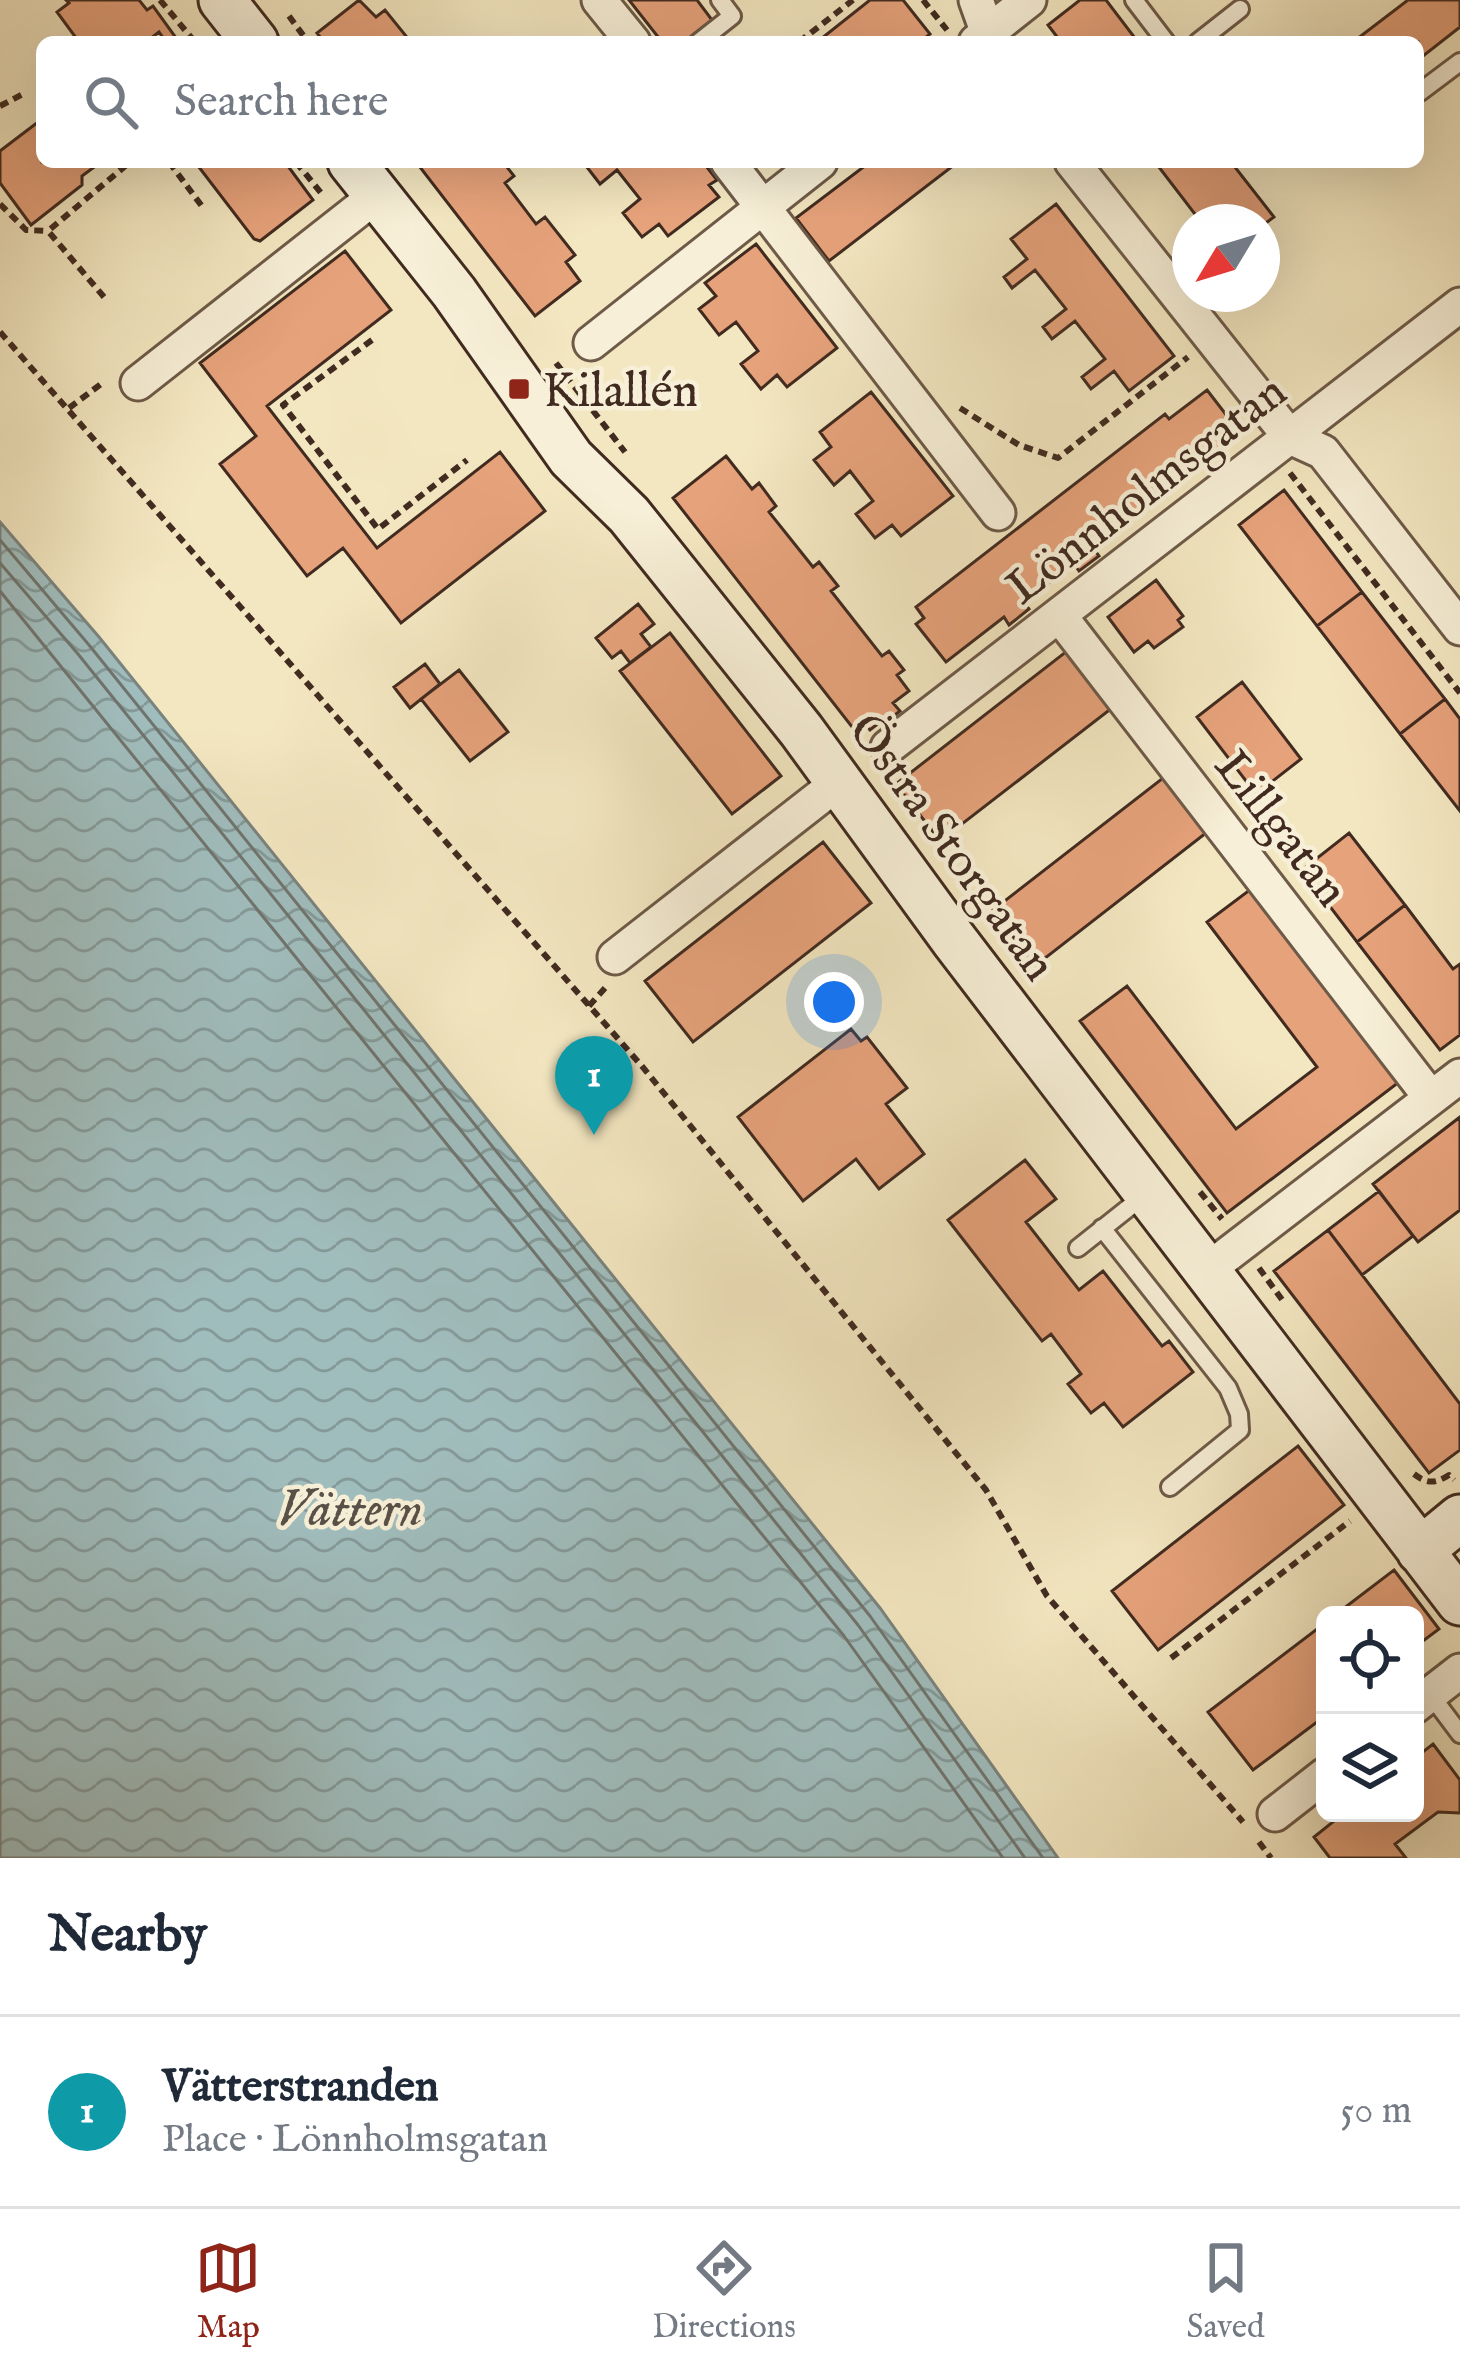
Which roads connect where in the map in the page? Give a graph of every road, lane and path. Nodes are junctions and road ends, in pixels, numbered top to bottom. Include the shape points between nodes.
1 (160, 0) edge
2 (222, 0) edge
3 (599, 0) edge
4 (720, 0) edge
5 (853, 0) edge
6 (923, 0) edge
7 (1029, 0) edge
8 (1134, 0) edge
9 (1240, 9) dead end
10 (271, 28) edge
11 (983, 29) edge
12 (191, 36) edge
13 (628, 36) edge
14 (707, 36) edge
15 (807, 36) edge
16 (951, 36) edge
17 (1161, 36) edge
18 (1206, 36) edge
19 (1460, 62) edge
20 (1424, 89) edge
21 (25, 93) dead end
22 (0, 106) edge
23 (123, 168) edge
24 (174, 168) edge
25 (733, 168) edge
26 (812, 168) edge
27 (1077, 168) edge
28 (364, 178) edge
29 (0, 204) edge
30 (763, 206) junction
31 (204, 208) dead end
32 (48, 231) junction
33 (104, 297) dead end
34 (1460, 305) edge
35 (0, 332) edge
36 (373, 340) dead end
37 (591, 343) dead end
38 (1196, 351) dead end
39 (138, 383) dead end
40 (960, 408) dead end
41 (1290, 437) junction
42 (467, 460) dead end
43 (998, 513) dead end
44 (1059, 615) junction
45 (1460, 628) edge
46 (888, 747) dead end
47 (839, 782) junction
48 (615, 957) dead end
49 (1460, 1076) edge
50 (1431, 1098) junction
51 (1147, 1194) junction
52 (1102, 1228) junction
53 (1078, 1248) dead end
54 (1206, 1271) junction
55 (1170, 1487) dead end
56 (1358, 1515) dead end
57 (1460, 1517) edge
58 (1420, 1551) junction
59 (1460, 1602) edge
60 (1171, 1658) dead end
61 (1460, 1671) edge
62 (1424, 1699) edge
63 (1424, 1701) edge
64 (1460, 1734) edge
65 (1316, 1782) edge
66 (1275, 1814) dead end
67 (1271, 1858) edge

1 - 12 path
2 - 10 street
3 - 13 street
4 - 14 lane via 732,16
5 - 15 path
6 - 16 path
7 - 11 street
8 - 17 lane
9 - 18 lane
19 - 20 lane
21 - 22 path
23 - 32 path
24 - 31 path
25 - 30 street
26 - 30 street
27 - 41 street
28 - 39 street
28 - 47 street, Östra Storgatan via 550,432 629,515
29 - 32 path via 26,230
30 - 37 street
30 - 43 street
32 - 33 path
34 - 41 street, Lönnholmsgatan
35 - 67 path via 656,1082 986,1490 1047,1596
36 - 42 path via 284,405 378,529
38 - 40 path via 1058,458 1019,445
41 - 44 street, Lönnholmsgatan
41 - 45 street via 1323,452
44 - 46 street, Lönnholmsgatan
44 - 50 street, Lillgatan
47 - 48 street
47 - 51 street, Östra Storgatan
49 - 50 street
50 - 54 street
51 - 52 lane
51 - 54 street, Östra Storgatan
52 - 53 lane
52 - 55 lane via 1228,1388 1239,1414 1240,1430 1229,1443
54 - 58 street, Östra Storgatan
56 - 60 path
57 - 58 street
58 - 59 street, Östra Storgatan
61 - 62 street
63 - 64 lane
65 - 66 street

